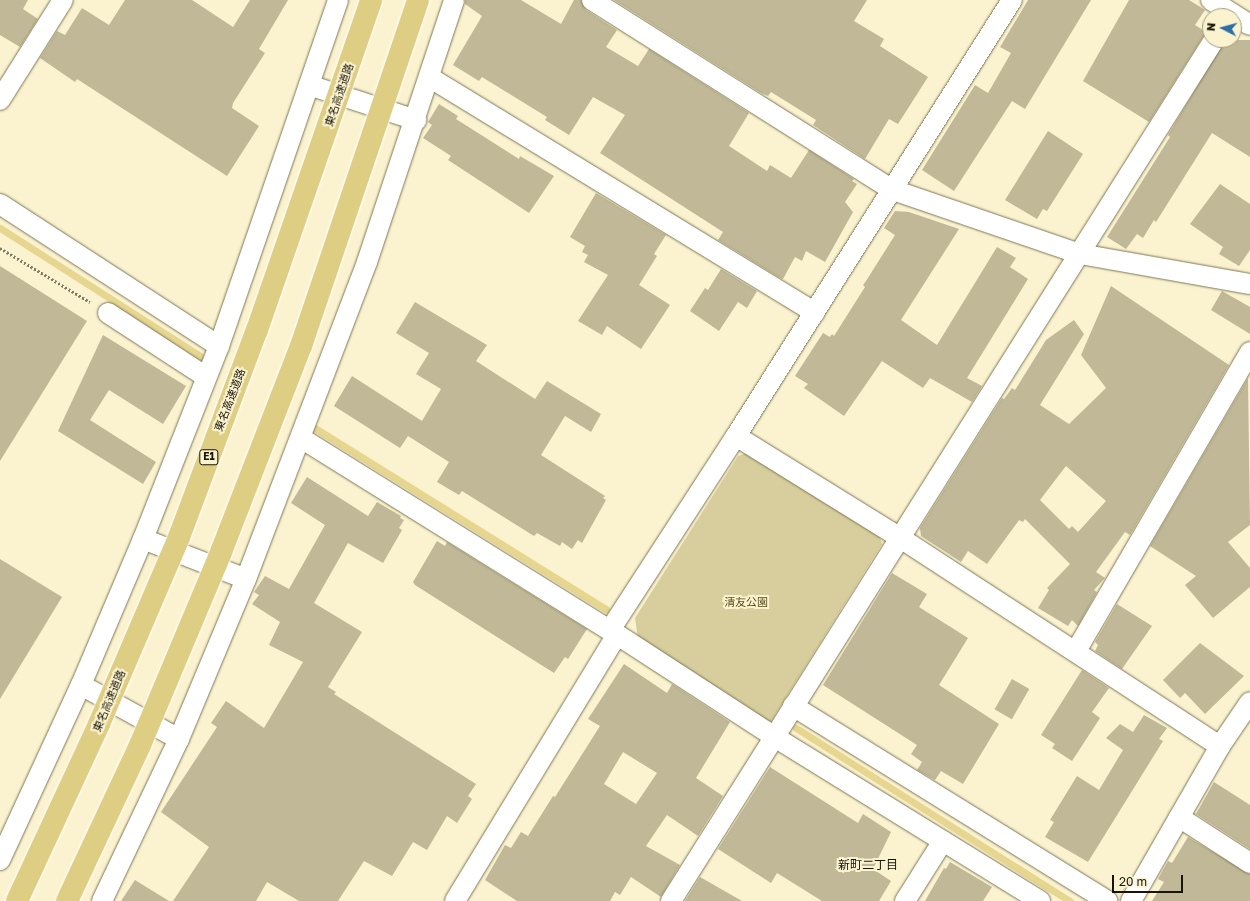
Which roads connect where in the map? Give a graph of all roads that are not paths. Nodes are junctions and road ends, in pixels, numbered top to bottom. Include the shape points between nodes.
1 (63, 0) edge
2 (338, 0) edge
3 (371, 0) edge
4 (418, 0) edge
5 (454, 0) edge
6 (592, 0) edge
7 (1012, 0) edge
8 (1211, 0) edge
9 (1229, 8) edge
10 (1242, 18) edge
11 (1250, 25) edge
12 (1209, 48) edge
13 (430, 77) junction
14 (309, 84) junction
15 (0, 100) edge
16 (416, 120) junction
17 (893, 190) junction
18 (0, 204) edge
19 (1080, 254) junction
20 (1250, 284) edge
21 (108, 313) road end
22 (815, 313) junction
23 (219, 346) junction
24 (1250, 352) edge
25 (206, 377) junction
26 (736, 436) junction
27 (301, 438) junction
28 (899, 537) junction
29 (144, 539) junction
30 (246, 579) junction
31 (614, 632) junction
32 (1076, 651) junction
33 (81, 685) junction
34 (1250, 702) edge
35 (793, 706) junction
36 (773, 736) junction
37 (179, 739) junction
38 (1220, 746) junction
39 (1179, 817) junction
40 (942, 841) junction
41 (0, 860) edge
42 (1250, 863) edge
43 (17, 901) edge
44 (68, 901) edge
45 (102, 901) edge
46 (455, 901) edge
47 (671, 901) edge
48 (905, 901) edge
49 (1040, 901) edge
50 (1107, 901) edge
51 (1131, 901) edge

1 - 15 street
2 - 14 street
3 - 43 highway, 東名高速道路 / E1, bridge via 257,330 179,537 99,724
4 - 44 highway, bridge via 301,346 222,552 140,745
5 - 13 street
6 - 17 street
7 - 17 street
8 - 9 street
10 - 11 street
12 - 19 street
13 - 16 street
13 - 22 street
14 - 16 street
14 - 23 street
16 - 27 street via 367,262
17 - 19 street
17 - 22 street
18 - 23 street
19 - 20 street
19 - 28 street
21 - 25 street
22 - 26 street
23 - 25 street
24 - 32 street
25 - 29 street
26 - 28 street
26 - 31 street
27 - 30 street
27 - 31 street
28 - 32 street
28 - 35 street
29 - 30 street
29 - 33 street
30 - 37 street
31 - 36 street
31 - 46 street
32 - 38 street
33 - 37 street
33 - 41 street
34 - 38 street
35 - 36 street
35 - 50 street
36 - 40 street
36 - 47 street
37 - 45 street
38 - 39 street
39 - 42 street
39 - 51 street
40 - 48 street
40 - 49 street

